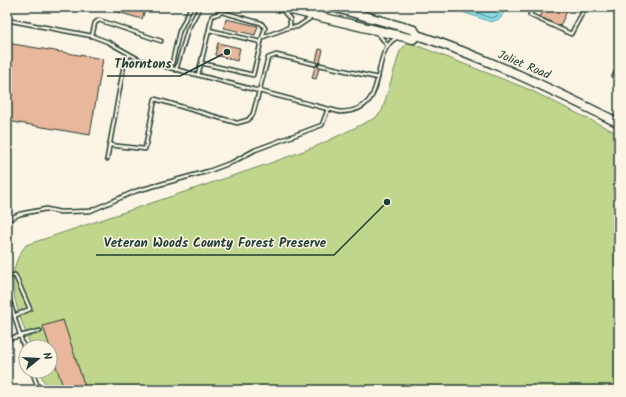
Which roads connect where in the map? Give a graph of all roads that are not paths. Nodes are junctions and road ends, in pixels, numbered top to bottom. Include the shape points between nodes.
1 (192, 7) edge
2 (200, 7) edge
3 (280, 7) edge
4 (333, 7) edge
5 (534, 7) edge
6 (591, 7) edge
7 (360, 10) edge
8 (316, 16) junction
9 (7, 20) edge
10 (290, 27) junction
11 (374, 29) junction
12 (209, 30) junction
13 (400, 35) junction
14 (417, 35) junction
15 (92, 36) junction
16 (262, 38) junction
17 (161, 41) dead end
18 (261, 42) junction
19 (387, 45) junction
20 (129, 55) junction
21 (201, 63) junction
22 (315, 64) dead end
23 (320, 65) dead end
24 (619, 66) edge
25 (171, 68) junction
26 (176, 70) junction
27 (198, 75) junction
28 (614, 77) dead end
29 (378, 78) junction
30 (259, 91) junction
31 (328, 109) junction
32 (619, 123) edge
33 (109, 144) junction
34 (106, 159) dead end
35 (7, 220) edge
36 (7, 277) edge
37 (7, 292) edge
38 (14, 316) junction
39 (40, 331) dead end
40 (7, 334) edge
41 (20, 337) junction
42 (35, 379) edge
43 (39, 390) edge

1 - 25 lane via 179,32
2 - 26 lane via 188,29
3 - 8 main road, Joliet Road
3 - 10 lane via 290,19
4 - 7 main road, Joliet Road
5 - 6 lane via 530,15 571,34 584,10
7 - 14 main road, Joliet Road via 414,30
8 - 10 lane via 297,27
8 - 11 main road, Joliet Road
9 - 15 lane
10 - 16 lane
11 - 13 main road, Joliet Road
11 - 19 lane
12 - 16 lane via 212,16 222,12 261,23 265,28
12 - 18 lane
12 - 21 lane
13 - 14 main road, Joliet Road via 413,39
13 - 19 lane
14 - 32 main road, Joliet Road via 544,86
15 - 17 lane via 95,23 99,20
15 - 20 lane
16 - 18 lane
18 - 21 lane via 253,75
19 - 29 lane
20 - 25 lane
20 - 33 lane via 124,65
21 - 27 lane
22 - 30 lane via 271,56 268,58
23 - 29 lane
24 - 28 lane
25 - 26 lane
26 - 27 lane
27 - 30 lane
29 - 31 lane via 373,95 359,108 350,112
30 - 31 lane
30 - 33 lane via 253,114 248,120 237,123 155,99 145,150
31 - 35 lane via 322,125 255,150 209,171 136,191 90,211 77,213 40,210
33 - 34 lane
36 - 38 lane via 15,275 30,309
37 - 38 lane
38 - 41 lane
39 - 41 lane
40 - 41 lane via 12,338
42 - 43 lane

